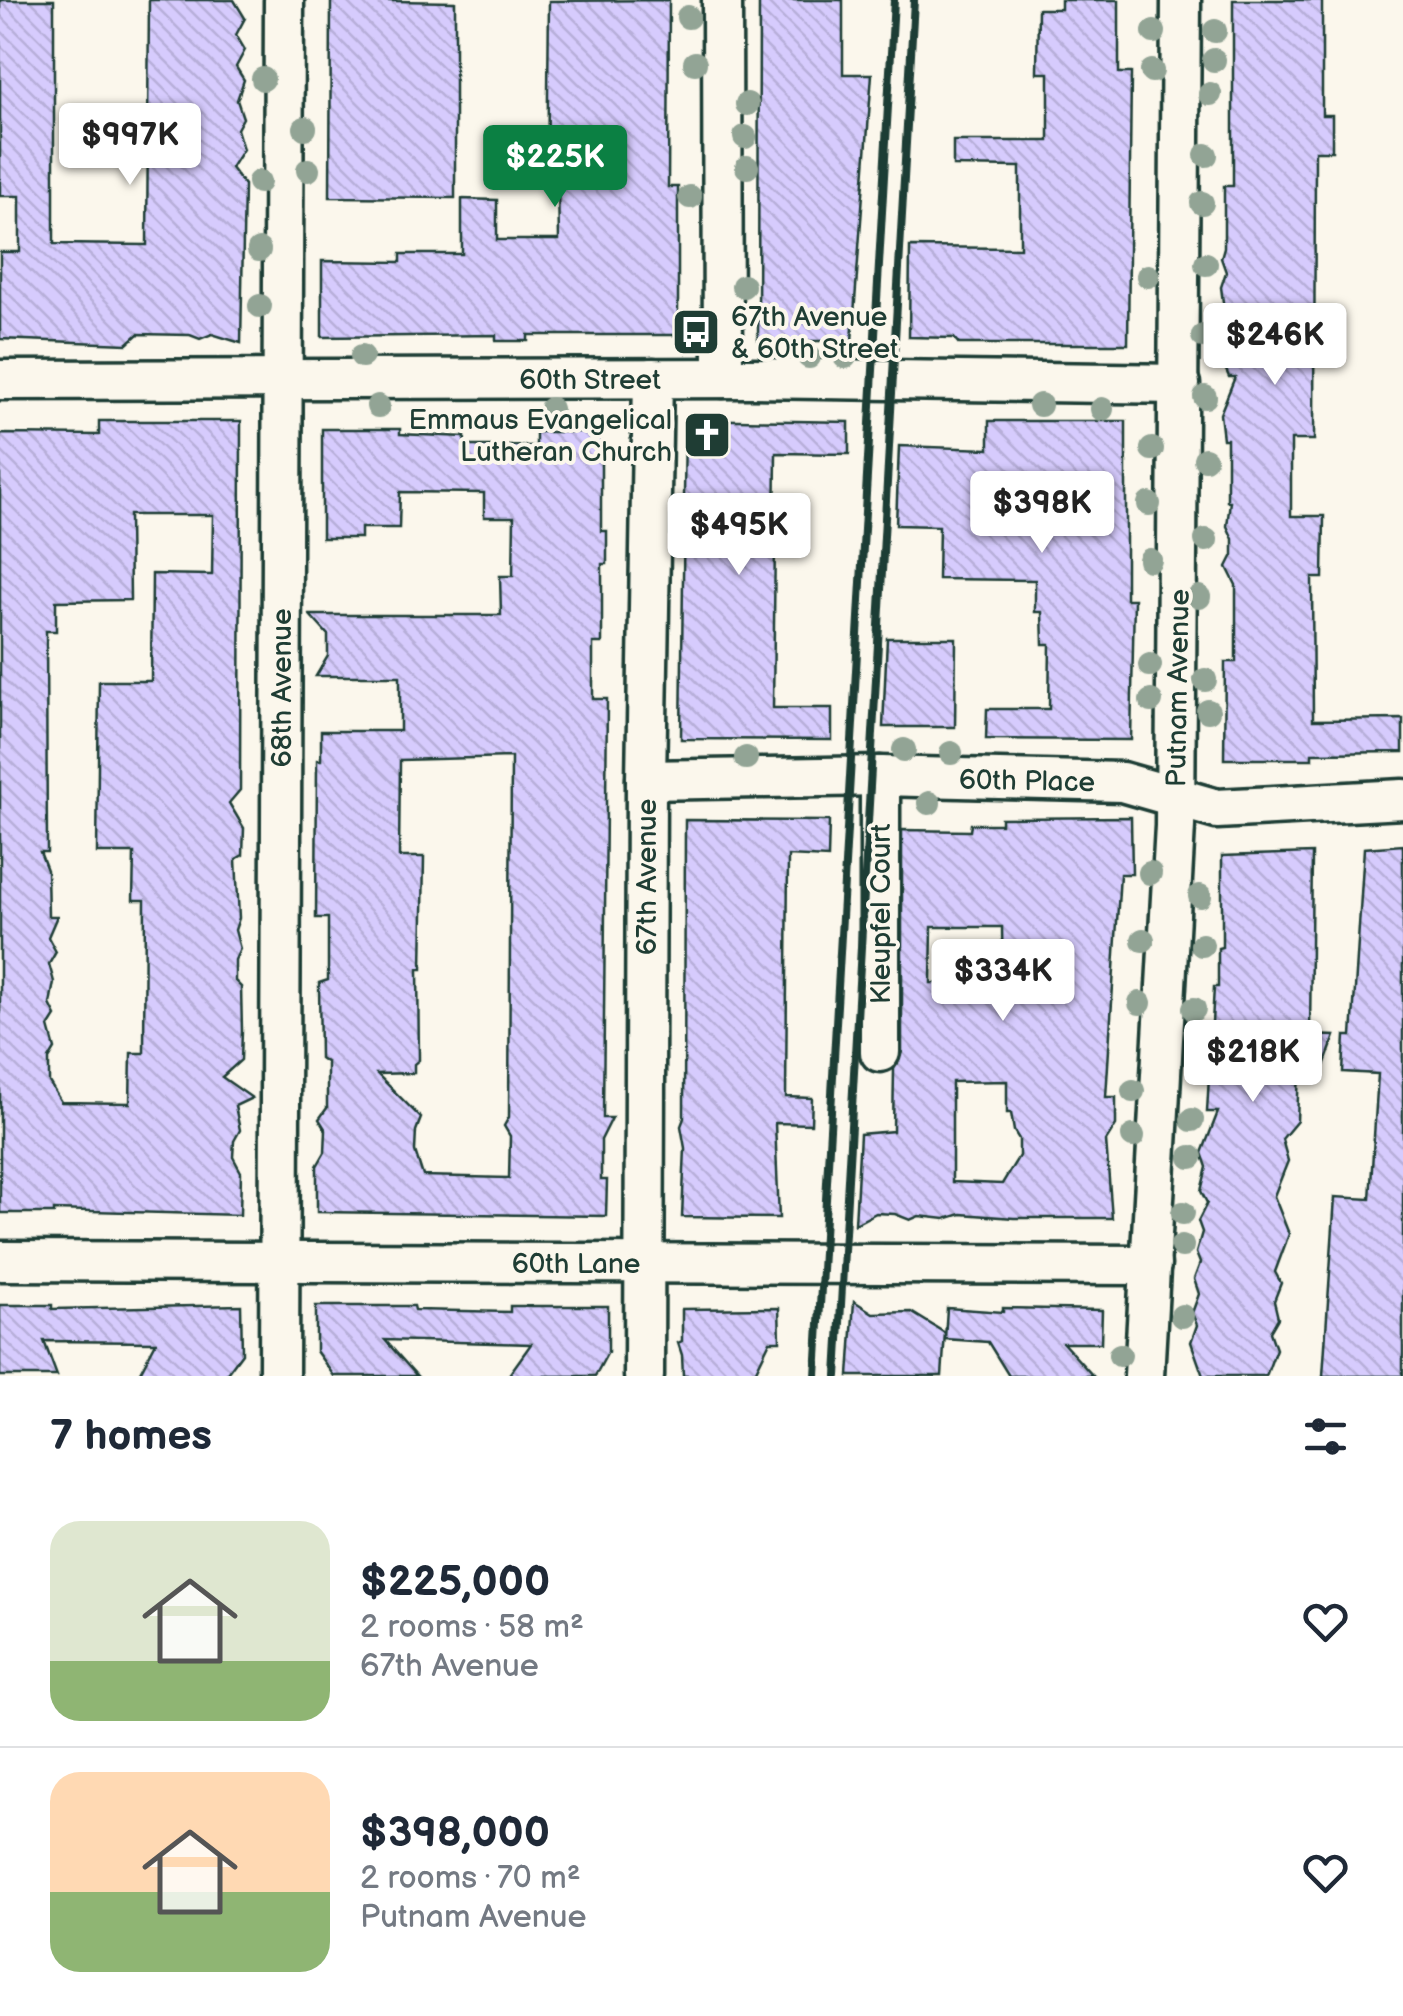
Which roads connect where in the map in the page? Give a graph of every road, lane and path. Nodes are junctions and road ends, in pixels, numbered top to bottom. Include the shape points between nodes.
1 (284, 0) edge
2 (722, 0) edge
3 (1182, 0) edge
4 (652, 378) junction
5 (723, 378) junction
6 (0, 380) edge
7 (282, 381) junction
8 (1180, 384) junction
9 (880, 776) junction
10 (646, 780) junction
11 (1176, 797) junction
12 (1403, 799) edge
13 (880, 1052) dead end
14 (0, 1261) edge
15 (280, 1262) junction
16 (644, 1264) junction
17 (1151, 1265) junction
18 (279, 1376) edge
19 (644, 1376) edge
20 (1144, 1376) edge

1 - 7 street, 68th Avenue
2 - 5 street
3 - 8 street, Putnam Avenue
4 - 5 street, 60th Street
4 - 7 street, 60th Street
4 - 10 street, 67th Avenue
5 - 8 street, 60th Street
6 - 7 street, 60th Street
7 - 15 street, 68th Avenue
8 - 11 street, Putnam Avenue
9 - 10 street, 60th Place
9 - 11 street, 60th Place via 1122,782
9 - 13 street, Kleupfel Court
10 - 16 street, 67th Avenue
11 - 12 street, 60th Place via 1216,809
11 - 17 street, Putnam Avenue
14 - 15 street, 60th Lane
15 - 16 street, 60th Lane
15 - 18 street, 68th Avenue
16 - 17 street, 60th Lane
16 - 19 street, 67th Avenue
17 - 20 street, Putnam Avenue

